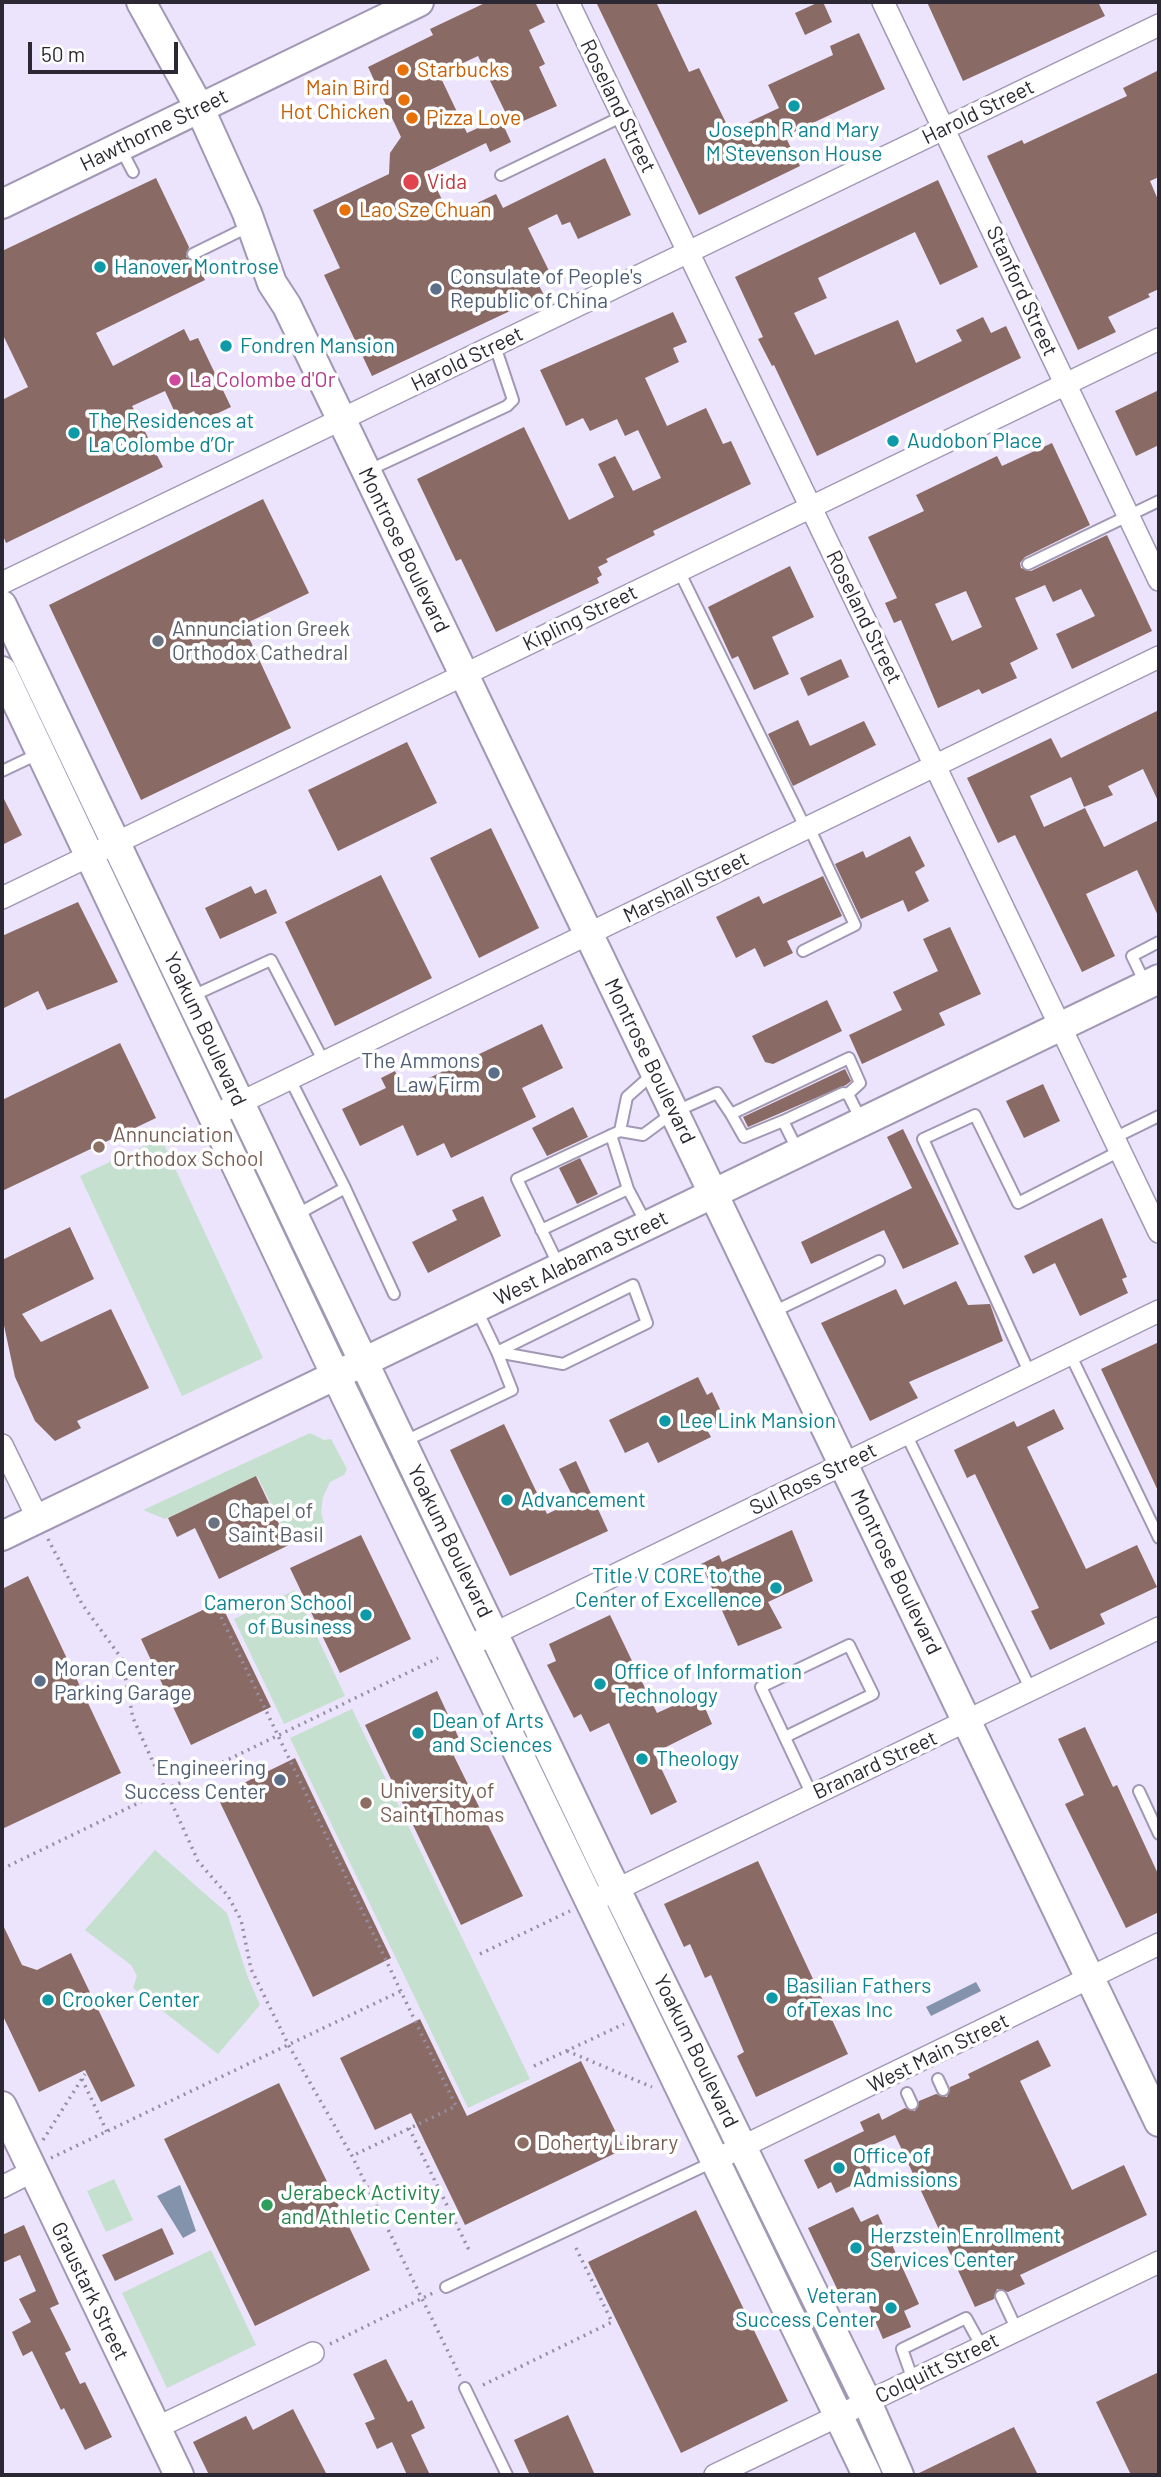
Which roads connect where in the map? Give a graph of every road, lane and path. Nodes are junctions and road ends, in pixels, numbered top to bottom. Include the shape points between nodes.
1 (141, 2) edge
2 (419, 2) edge
3 (568, 2) edge
4 (883, 2) edge
5 (1159, 25) edge
6 (199, 107) junction
7 (623, 116) junction
8 (944, 128) junction
9 (119, 146) junction
10 (133, 172) dead end
11 (501, 176) dead end
12 (2, 204) edge
13 (252, 225) junction
14 (689, 252) junction
15 (193, 254) dead end
16 (1159, 339) edge
17 (495, 346) junction
18 (1066, 384) junction
19 (342, 420) junction
20 (367, 471) junction
21 (1159, 501) edge
22 (811, 507) junction
23 (1128, 516) junction
24 (1028, 564) dead end
25 (679, 570) junction
26 (1159, 580) edge
27 (2, 583) edge
28 (2, 605) edge
29 (1159, 657) edge
30 (2, 671) edge
31 (464, 674) junction
32 (40, 753) junction
33 (936, 766) junction
34 (2, 771) edge
35 (808, 828) junction
36 (116, 842) junction
37 (89, 855) junction
38 (2, 898) edge
39 (589, 934) junction
40 (1159, 942) edge
41 (803, 951) dead end
42 (1153, 982) edge
43 (190, 997) junction
44 (1060, 1026) junction
45 (324, 1062) junction
46 (655, 1072) junction
47 (290, 1079) junction
48 (848, 1094) junction
49 (240, 1103) junction
50 (674, 1112) junction
51 (731, 1114) junction
52 (213, 1116) junction
53 (1159, 1116) edge
54 (783, 1121) junction
55 (862, 1122) junction
56 (616, 1133) junction
57 (1117, 1144) junction
58 (799, 1152) junction
59 (345, 1188) junction
60 (628, 1188) junction
61 (713, 1194) junction
62 (294, 1216) junction
63 (648, 1226) junction
64 (541, 1230) junction
65 (1159, 1232) edge
66 (879, 1261) dead end
67 (560, 1268) junction
68 (394, 1294) dead end
69 (476, 1308) junction
70 (1159, 1311) edge
71 (771, 1313) junction
72 (497, 1352) junction
73 (1070, 1354) junction
74 (365, 1362) junction
75 (1030, 1374) junction
76 (336, 1376) junction
77 (906, 1434) junction
78 (403, 1443) junction
79 (2, 1445) edge
80 (844, 1464) junction
81 (38, 1519) junction
82 (2, 1536) edge
83 (1159, 1538) edge
84 (52, 1547) dead end
85 (209, 1592) dead end
86 (1159, 1628) edge
87 (494, 1633) junction
88 (467, 1646) junction
89 (438, 1658) dead end
90 (1031, 1690) junction
91 (967, 1721) junction
92 (278, 1735) junction
93 (785, 1737) junction
94 (167, 1788) junction
95 (1139, 1791) dead end
96 (811, 1795) junction
97 (1159, 1834) edge
98 (2, 1869) edge
99 (616, 1890) junction
100 (590, 1903) junction
101 (1159, 1944) edge
102 (480, 1954) dead end
103 (1091, 1978) junction
104 (401, 1991) junction
105 (644, 2014) junction
106 (289, 2046) junction
107 (567, 2051) junction
108 (534, 2066) dead end
109 (85, 2074) dead end
110 (82, 2079) junction
111 (938, 2079) dead end
112 (653, 2087) dead end
113 (943, 2090) dead end
114 (907, 2093) dead end
115 (912, 2104) dead end
116 (2, 2106) edge
117 (1159, 2122) edge
118 (409, 2128) junction
119 (107, 2132) junction
120 (42, 2142) dead end
121 (743, 2147) junction
122 (352, 2156) junction
123 (715, 2161) junction
124 (41, 2165) junction
125 (2, 2187) edge
126 (576, 2248) dead end
127 (470, 2250) dead end
128 (1159, 2262) edge
129 (446, 2287) joint
130 (1001, 2295) dead end
131 (423, 2298) junction
132 (1017, 2330) junction
133 (982, 2347) junction
134 (313, 2353) joint
135 (914, 2380) junction
136 (483, 2385) dead end
137 (465, 2388) joint
138 (867, 2402) junction
139 (838, 2416) junction
140 (156, 2428) junction
141 (179, 2475) edge
142 (507, 2475) edge
143 (715, 2475) edge
144 (867, 2475) edge
145 (899, 2475) edge

1 - 6 street, Montrose Boulevard
2 - 6 street, Hawthorne Street
3 - 7 street, Roseland Street
4 - 8 street, Stanford Street
5 - 8 street, Harold Street
6 - 9 street, Hawthorne Street
6 - 13 street, Montrose Boulevard
7 - 11 lane
7 - 14 street, Roseland Street
8 - 14 street, Harold Street
8 - 18 street, Stanford Street
9 - 10 lane
9 - 12 street, Hawthorne Street
13 - 15 lane
13 - 19 street, Montrose Boulevard via 272,284
14 - 17 street, Harold Street
14 - 22 street, Roseland Street
16 - 18 street, Kipling Street
17 - 19 street, Harold Street
17 - 20 lane via 513,400 507,406
18 - 22 street, Kipling Street
18 - 23 street, Stanford Street
19 - 20 street, Montrose Boulevard
19 - 27 street, Harold Street
20 - 31 street, Montrose Boulevard
21 - 23 lane
22 - 25 street, Kipling Street
22 - 33 street, Roseland Street
23 - 24 lane
23 - 26 street, Stanford Street
25 - 31 street, Kipling Street
25 - 35 lane
28 - 36 street, Yoakum Boulevard
29 - 33 street, Marshall Street
30 - 32 street, Yoakum Boulevard
31 - 36 street, Kipling Street
31 - 39 street, Montrose Boulevard
32 - 34 lane
32 - 37 street, Yoakum Boulevard
33 - 35 street, Marshall Street
33 - 44 street, Roseland Street
35 - 39 street, Marshall Street
35 - 41 lane via 855,925
36 - 37 street, Kipling Street
36 - 43 street, Yoakum Boulevard
37 - 38 street, Kipling Street
37 - 52 street, Yoakum Boulevard
39 - 45 street, Marshall Street
39 - 46 street, Montrose Boulevard
40 - 42 lane via 1132,956
42 - 44 street, West Alabama Street
43 - 45 lane via 271,960
43 - 49 street, Yoakum Boulevard
44 - 55 street, West Alabama Street
44 - 57 street, Roseland Street
45 - 47 street, Marshall Street
46 - 50 street, Montrose Boulevard
46 - 56 lane via 627,1097
47 - 49 street, Marshall Street
47 - 59 lane
48 - 51 lane via 860,1083 849,1058
48 - 54 lane
48 - 55 lane
49 - 52 street, Marshall Street
49 - 62 street, Yoakum Boulevard
50 - 51 lane via 718,1093
50 - 56 lane via 643,1135
50 - 61 street, Montrose Boulevard
51 - 54 lane via 744,1137
52 - 76 street, Yoakum Boulevard
53 - 57 lane
54 - 58 lane
55 - 58 street, West Alabama Street
56 - 60 lane
56 - 64 lane via 517,1179
57 - 65 street, Roseland Street
57 - 75 lane via 1018,1203 975,1115 923,1139
58 - 61 street, West Alabama Street
59 - 62 lane
59 - 68 lane
60 - 63 lane
60 - 64 lane
61 - 63 street, West Alabama Street
61 - 71 street, Montrose Boulevard
62 - 74 street, Yoakum Boulevard
63 - 67 street, West Alabama Street
64 - 67 lane
66 - 71 lane
67 - 69 street, West Alabama Street
69 - 72 lane
69 - 74 street, West Alabama Street
70 - 73 street, Sul Ross Street
71 - 80 street, Montrose Boulevard
72 - 72 lane via 633,1285 647,1323 563,1364
72 - 78 lane via 512,1390
73 - 75 street, Sul Ross Street
73 - 83 lane
74 - 76 street, West Alabama Street
74 - 78 street, Yoakum Boulevard
75 - 77 street, Sul Ross Street
76 - 81 street, West Alabama Street
76 - 88 street, Yoakum Boulevard
77 - 80 street, Sul Ross Street
77 - 90 lane
78 - 87 street, Yoakum Boulevard
79 - 81 street
80 - 87 street, Sul Ross Street
80 - 91 street, Montrose Boulevard
81 - 82 street, West Alabama Street
84 - 94 path via 82,1604 122,1659 133,1718
85 - 92 path
86 - 90 street, Branard Street
87 - 88 street, Sul Ross Street
87 - 99 street, Yoakum Boulevard
88 - 100 street, Yoakum Boulevard
89 - 92 path
90 - 91 street, Branard Street
91 - 96 street, Branard Street
91 - 103 street, Montrose Boulevard
92 - 94 path
92 - 104 path
93 - 93 lane via 761,1687 849,1645 873,1694
93 - 96 lane
94 - 98 path
94 - 106 path via 198,1861 228,1896 241,1920 251,1969
95 - 97 lane
96 - 99 street, Branard Street
99 - 100 street, Branard Street
99 - 121 street, Yoakum Boulevard
100 - 102 path
100 - 105 street, Yoakum Boulevard
101 - 103 street, West Main Street
103 - 117 street, Montrose Boulevard
103 - 121 street, West Main Street
104 - 106 path
104 - 118 path via 456,2106
105 - 107 path
105 - 123 street, Yoakum Boulevard
106 - 119 path
106 - 122 path
107 - 108 path
107 - 112 path
109 - 110 path
110 - 119 path
110 - 120 path
111 - 113 lane
114 - 115 lane
116 - 124 street, Graustark Street
118 - 122 path
118 - 127 path
119 - 124 path
121 - 123 street, West Main Street
121 - 138 street, Yoakum Boulevard
122 - 131 path
123 - 129 lane
123 - 139 street, Yoakum Boulevard
124 - 125 street
124 - 140 street, Graustark Street
126 - 136 path via 612,2322
128 - 132 street, Colquitt Street
129 - 131 path
130 - 132 lane
131 - 134 path
131 - 137 path
132 - 133 street, Colquitt Street
133 - 135 street, Colquitt Street
133 - 135 lane via 965,2318 902,2349
134 - 140 street
135 - 138 street, Colquitt Street
137 - 142 lane
138 - 139 street, Colquitt Street
138 - 145 street, Yoakum Boulevard
139 - 143 street, Colquitt Street
139 - 144 street, Yoakum Boulevard
140 - 141 street, Graustark Street

